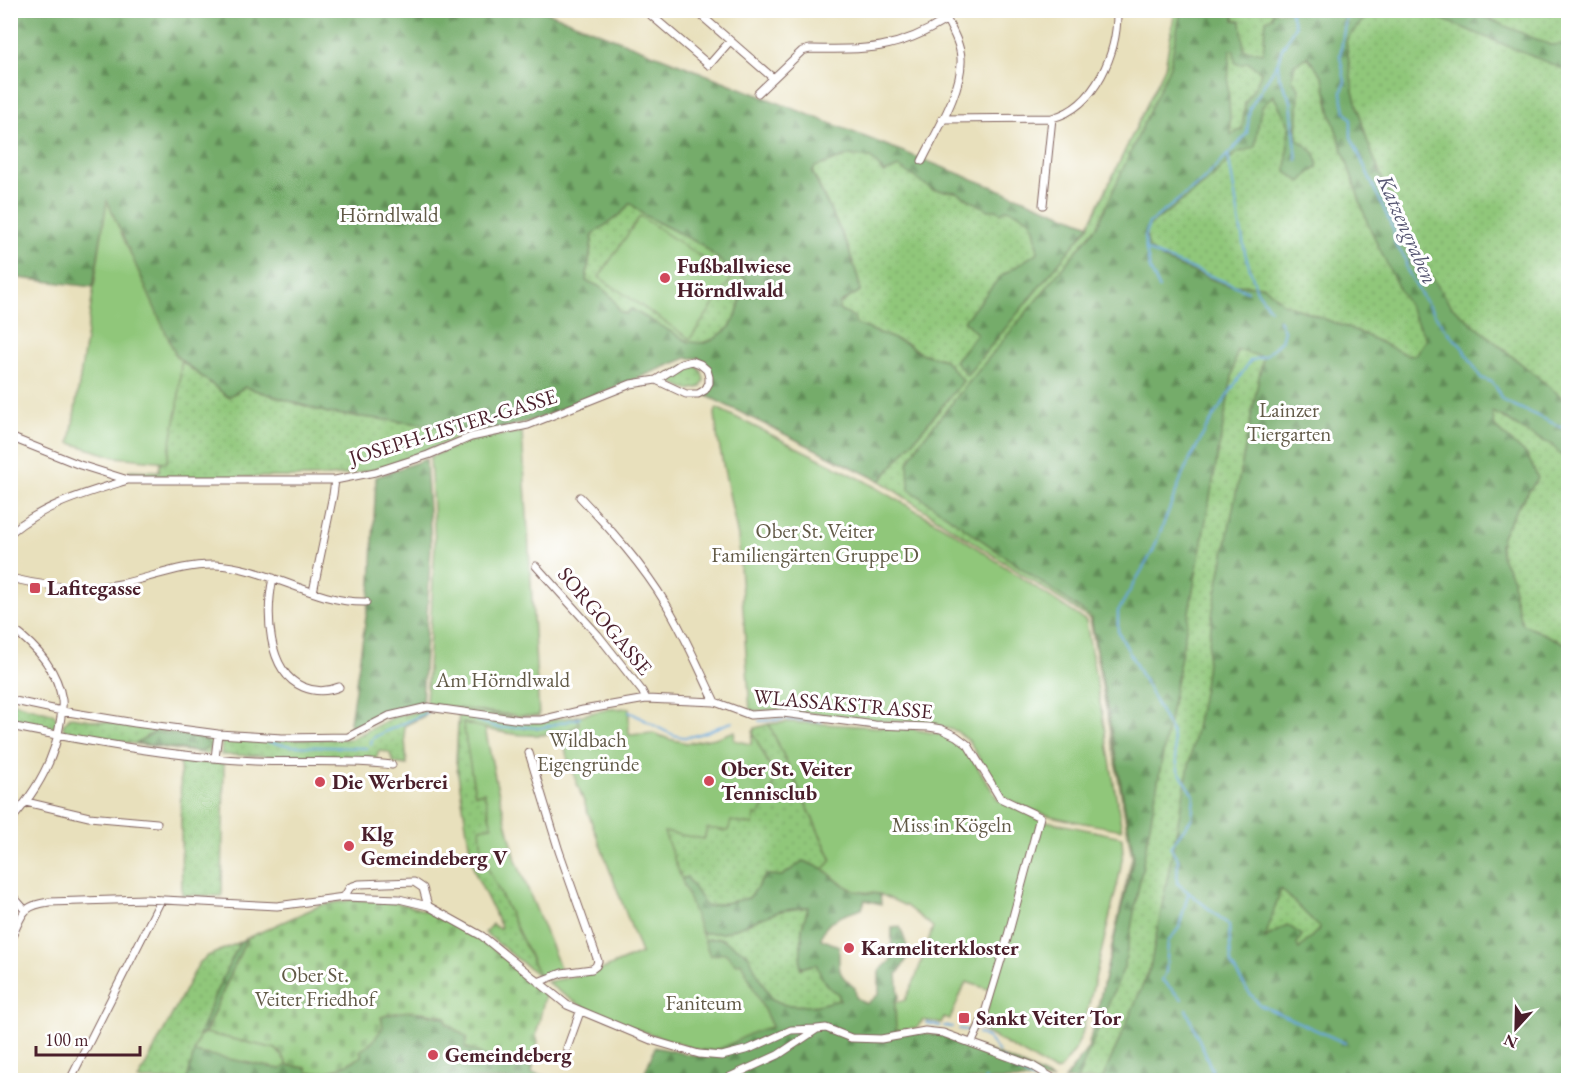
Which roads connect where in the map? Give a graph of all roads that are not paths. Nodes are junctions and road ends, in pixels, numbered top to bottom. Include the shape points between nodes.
1 (645, 10) edge
2 (695, 10) edge
3 (942, 10) edge
4 (1117, 10) edge
5 (946, 19) junction
6 (730, 41) junction
7 (773, 78) junction
8 (758, 93) dead end
9 (1052, 118) junction
10 (942, 119) junction
11 (922, 161) dead end
12 (1043, 205) dead end
13 (656, 380) junction
14 (10, 437) edge
15 (128, 480) junction
16 (335, 480) junction
17 (580, 497) dead end
18 (10, 533) edge
19 (536, 567) dead end
20 (10, 578) edge
21 (273, 578) junction
22 (313, 592) junction
23 (366, 602) dead end
24 (10, 627) edge
25 (339, 687) dead end
26 (646, 699) junction
27 (10, 700) edge
28 (715, 702) junction
29 (62, 711) junction
30 (10, 726) edge
31 (218, 734) junction
32 (58, 736) junction
33 (529, 753) dead end
34 (215, 758) junction
35 (392, 765) dead end
36 (26, 802) junction
37 (10, 820) edge
38 (157, 823) dead end
39 (10, 893) edge
40 (344, 897) junction
41 (161, 900) junction
42 (428, 906) junction
43 (25, 910) junction
44 (10, 940) edge
45 (538, 982) junction
46 (580, 1012) junction
47 (817, 1029) junction
48 (972, 1042) junction
49 (567, 1048) dead end
50 (70, 1080) edge
51 (723, 1080) edge
52 (1056, 1080) edge

1 - 6 street via 709,65
2 - 6 street
3 - 5 street
4 - 9 street via 1115,43 1107,67 1076,107
5 - 7 street via 926,33 899,43 802,51
5 - 10 street via 962,57 959,82
6 - 7 street
7 - 8 street
9 - 10 street
9 - 12 street
10 - 11 street
13 - 13 street, JOSEPH-LISTER-GASSE via 696,395 705,390 709,376 707,370 692,361
13 - 16 street, JOSEPH-LISTER-GASSE via 631,384 528,425 471,437 375,472
14 - 15 street, JOSEPH-LISTER-GASSE
15 - 16 street, JOSEPH-LISTER-GASSE
15 - 18 street via 62,501
16 - 22 street
17 - 28 street via 627,548 667,604
19 - 26 street, SORGOGASSE via 598,635
20 - 21 street via 91,588 182,567 214,565
21 - 22 street
21 - 25 street via 269,604 271,632 285,673 297,685 314,691
22 - 23 street
24 - 29 street via 40,652 51,669 61,693
26 - 28 street, WLASSAKSTRASSE
26 - 31 street, WLASSAKSTRASSE via 541,720 424,708 389,716 348,737
27 - 29 street
28 - 48 street, WLASSAKSTRASSE via 750,715 783,713 941,729 968,745 1000,798 1040,817 1004,950
29 - 31 street
29 - 32 street
30 - 32 street
31 - 34 street
32 - 34 street via 135,750
32 - 36 street via 47,767
33 - 45 street via 598,961 592,969 562,973
34 - 35 street
36 - 37 street
36 - 38 street via 88,817
39 - 43 street
40 - 41 street via 277,906
40 - 42 street via 392,898
40 - 42 street via 350,887 358,884 414,882 423,888
41 - 43 street via 49,902
41 - 50 street
42 - 45 street via 482,936
43 - 44 street
45 - 46 street
46 - 47 street via 645,1038 713,1056 740,1052 791,1030
46 - 49 street
47 - 48 street via 826,1028 851,1038 881,1039 925,1031
47 - 51 street via 778,1055
48 - 52 street via 1031,1065

